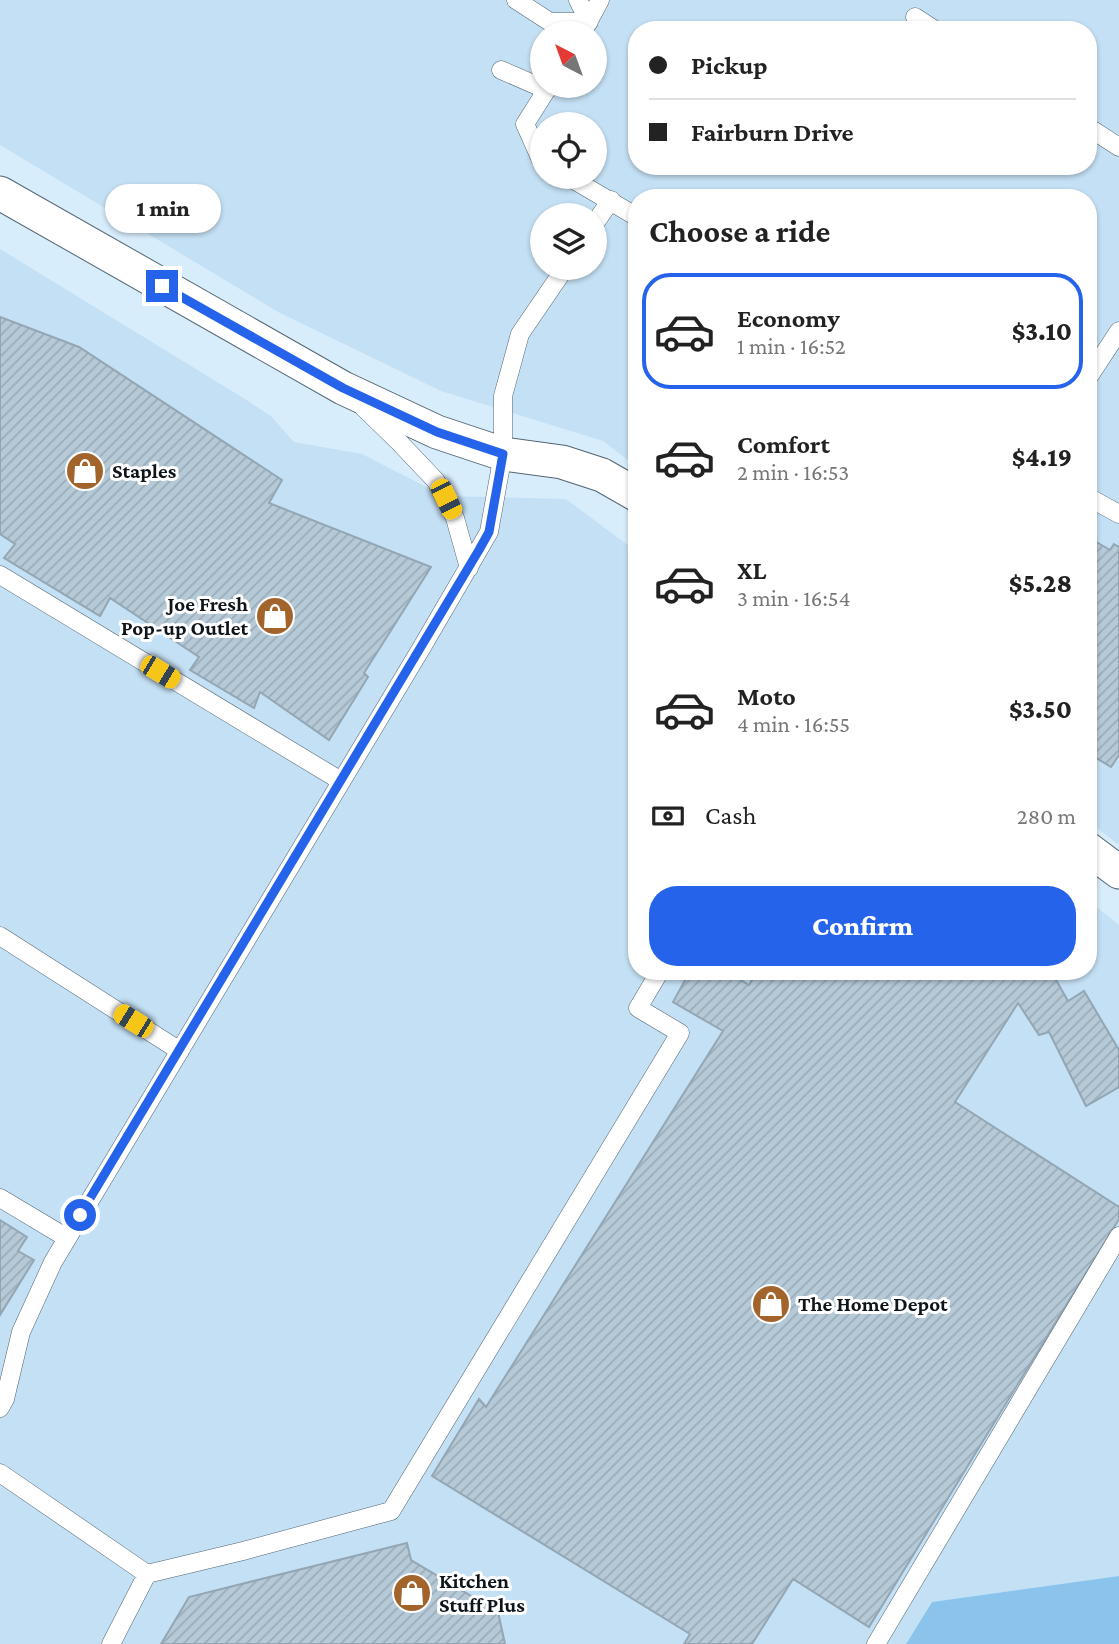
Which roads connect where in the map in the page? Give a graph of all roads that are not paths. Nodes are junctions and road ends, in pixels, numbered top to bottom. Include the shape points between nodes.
1 (516, 0) edge
2 (578, 0) edge
3 (600, 0) edge
4 (915, 17) dead end
5 (548, 21) edge
6 (583, 21) edge
7 (589, 21) edge
8 (921, 21) edge
9 (501, 70) dead end
10 (530, 81) edge
11 (530, 116) edge
12 (1097, 133) edge
13 (530, 135) edge
14 (1119, 147) edge
15 (591, 189) edge
16 (0, 192) edge
17 (611, 200) junction
18 (607, 206) edge
19 (628, 211) edge
20 (557, 280) edge
21 (1119, 331) edge
22 (1097, 364) edge
23 (343, 388) junction
24 (503, 454) junction
25 (628, 490) edge
26 (1097, 502) edge
27 (1119, 514) edge
28 (469, 568) junction
29 (0, 575) edge
30 (341, 781) junction
31 (1097, 856) edge
32 (1119, 872) edge
33 (0, 936) edge
34 (655, 980) edge
35 (180, 1051) junction
36 (0, 1198) edge
37 (1119, 1236) edge
38 (67, 1238) junction
39 (0, 1408) edge
40 (0, 1473) edge
41 (147, 1574) junction
42 (111, 1644) edge
43 (876, 1644) edge

1 - 5 lane
2 - 6 lane
3 - 7 lane
4 - 8 lane
9 - 10 lane
11 - 13 lane via 525,124
12 - 14 lane
15 - 17 lane
16 - 23 street
17 - 18 lane
17 - 19 lane
20 - 24 lane via 520,334 503,397
21 - 22 lane
23 - 24 street via 437,432
23 - 28 lane via 436,481 455,518
24 - 25 street via 562,462 602,475
24 - 28 lane via 489,532
26 - 27 lane
28 - 30 lane
29 - 30 lane
30 - 35 lane
31 - 32 street
33 - 35 lane
34 - 41 lane via 638,1008 680,1033 391,1511
35 - 38 lane
36 - 38 lane
37 - 43 lane
38 - 39 lane via 21,1332
40 - 41 lane
41 - 42 lane

